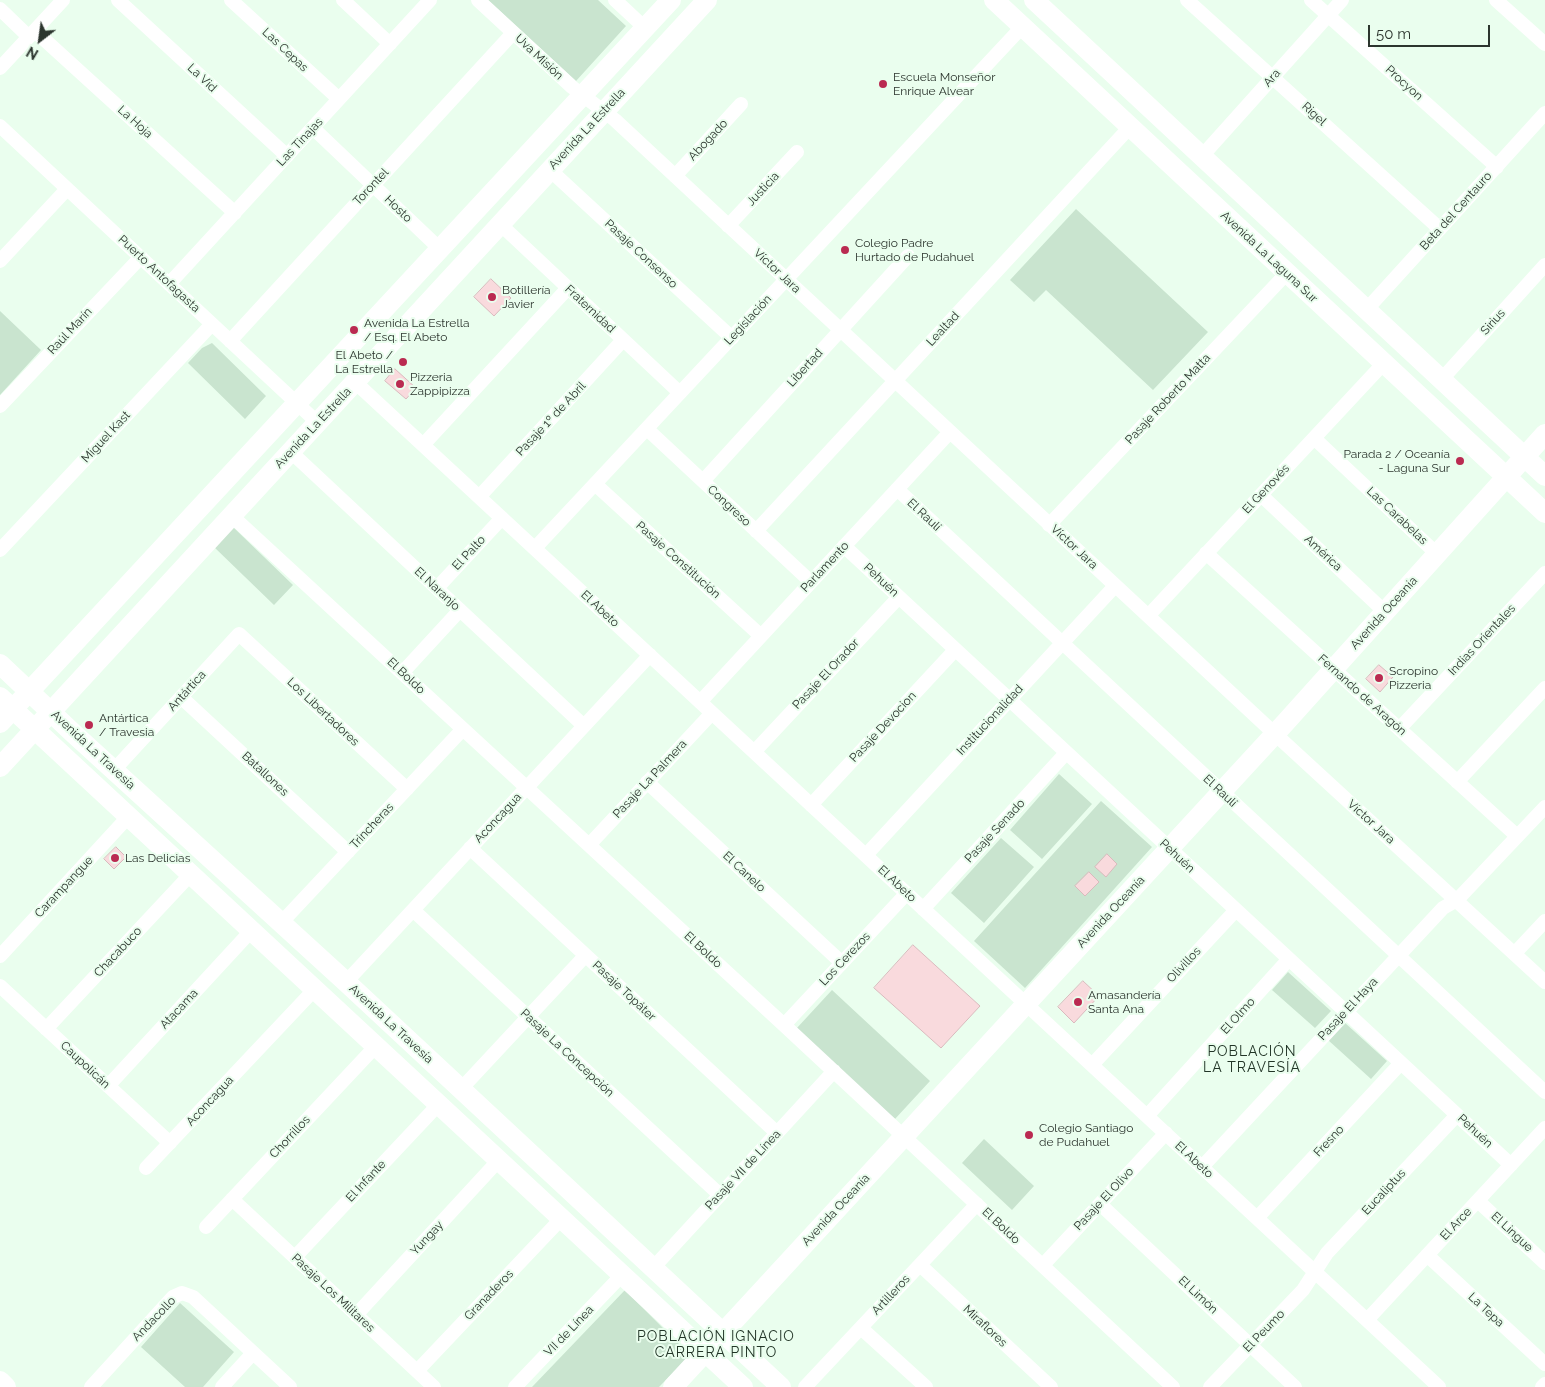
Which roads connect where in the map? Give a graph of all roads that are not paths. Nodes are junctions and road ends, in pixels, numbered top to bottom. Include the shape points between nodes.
1 (63, 0) edge
2 (118, 0) edge
3 (231, 0) edge
4 (343, 0) edge
5 (430, 0) edge
6 (478, 0) edge
7 (615, 0) edge
8 (671, 0) edge
9 (708, 0) edge
10 (994, 0) edge
11 (1034, 0) edge
12 (1187, 0) edge
13 (1311, 0) edge
14 (1342, 0) edge
15 (1503, 2) edge
16 (0, 9) edge
17 (1328, 15) junction
18 (1022, 26) junction
19 (645, 28) junction
20 (513, 33) junction
21 (32, 34) junction
22 (390, 44) junction
23 (1545, 44) edge
24 (0, 68) edge
25 (1272, 77) junction
26 (583, 95) junction
27 (339, 99) junction
28 (741, 104) dead end
29 (604, 111) junction
30 (1545, 113) edge
31 (0, 126) edge
32 (1130, 127) junction
33 (313, 128) junction
34 (1540, 129) edge
35 (797, 152) dead end
36 (287, 156) junction
37 (1202, 156) junction
38 (1497, 166) junction
39 (550, 170) junction
40 (675, 176) junction
41 (373, 185) junction
42 (67, 189) junction
43 (235, 213) junction
44 (500, 224) junction
45 (728, 226) junction
46 (1440, 229) junction
47 (440, 249) junction
48 (908, 256) dead end
49 (140, 257) junction
50 (0, 261) edge
51 (1545, 265) edge
52 (1287, 273) junction
53 (786, 280) junction
54 (169, 284) junction
55 (568, 288) junction
56 (1367, 309) junction
57 (212, 324) junction
58 (840, 330) junction
59 (732, 338) junction
60 (230, 340) junction
61 (624, 340) junction
62 (1384, 363) junction
63 (1442, 379) junction
64 (355, 382) junction
65 (895, 382) junction
66 (680, 394) junction
67 (297, 403) junction
68 (0, 406) edge
69 (318, 423) junction
70 (647, 428) junction
71 (950, 432) junction
72 (1545, 434) edge
73 (1314, 438) junction
74 (424, 445) junction
75 (291, 452) junction
76 (1524, 456) junction
77 (1545, 476) edge
78 (1506, 477) junction
79 (703, 481) junction
80 (595, 484) junction
81 (897, 489) junction
82 (1261, 495) junction
83 (479, 497) junction
84 (1545, 513) edge
85 (232, 516) junction
86 (502, 518) junction
87 (1050, 525) junction
88 (756, 531) junction
89 (844, 546) junction
90 (535, 548) junction
91 (0, 550) edge
92 (1206, 553) junction
93 (1437, 554) junction
94 (1545, 573) edge
95 (811, 582) junction
96 (1115, 586) junction
97 (436, 588) junction
98 (898, 597) junction
99 (460, 610) junction
100 (1385, 612) junction
101 (1148, 616) junction
102 (239, 634) joint
103 (761, 636) junction
104 (1062, 643) junction
105 (955, 650) junction
106 (650, 655) junction
107 (0, 664) edge
108 (1333, 669) junction
109 (402, 673) junction
110 (1545, 688) edge
111 (30, 692) junction
112 (181, 697) junction
113 (1009, 700) junction
114 (700, 702) junction
115 (4, 710) edge
116 (51, 712) junction
117 (712, 713) junction
118 (584, 726) junction
119 (463, 729) junction
120 (1400, 729) junction
121 (35, 730) junction
122 (1275, 734) junction
123 (754, 752) junction
124 (1066, 753) junction
125 (0, 767) edge
126 (114, 770) junction
127 (647, 782) junction
128 (1457, 782) junction
129 (527, 788) junction
130 (407, 789) junction
131 (1222, 793) junction
132 (811, 805) junction
133 (1545, 806) edge
134 (128, 818) junction
135 (1517, 836) junction
136 (589, 844) junction
137 (470, 848) junction
138 (1169, 849) junction
139 (348, 852) junction
140 (866, 855) junction
141 (190, 875) junction
142 (906, 893) junction
143 (1457, 900) junction
144 (924, 909) junction
145 (413, 910) junction
146 (1236, 910) junction
147 (1545, 920) edge
148 (282, 923) junction
149 (251, 931) junction
150 (1515, 953) junction
151 (0, 956) edge
152 (585, 956) junction
153 (1398, 956) junction
154 (1289, 959) junction
155 (842, 963) junction
156 (346, 982) junction
157 (1545, 982) edge
158 (0, 986) edge
159 (314, 990) junction
160 (1026, 1004) junction
161 (1346, 1012) junction
162 (528, 1017) junction
163 (784, 1024) junction
164 (46, 1029) junction
165 (375, 1046) junction
166 (1401, 1063) junction
167 (1092, 1065) junction
168 (834, 1071) junction
169 (108, 1086) junction
170 (461, 1089) junction
171 (1545, 1092) edge
172 (438, 1105) junction
173 (1457, 1114) junction
174 (1147, 1116) junction
175 (1545, 1128) edge
176 (777, 1133) junction
177 (1166, 1133) junction
178 (904, 1136) junction
179 (170, 1143) junction
180 (498, 1161) junction
181 (1511, 1165) junction
182 (1202, 1167) junction
183 (146, 1168) dead end
184 (720, 1195) junction
185 (232, 1199) junction
186 (1478, 1201) junction
187 (977, 1204) junction
188 (1100, 1204) junction
189 (1257, 1218) junction
190 (561, 1219) junction
191 (206, 1227) dead end
192 (1427, 1256) junction
193 (295, 1257) junction
194 (1543, 1258) edge
195 (920, 1265) junction
196 (1043, 1265) junction
197 (653, 1268) junction
198 (1315, 1272) junction
199 (622, 1275) junction
200 (356, 1315) junction
201 (1367, 1320) junction
202 (861, 1328) junction
203 (722, 1333) junction
204 (1251, 1345) junction
205 (705, 1352) junction
206 (253, 1353) junction
207 (1545, 1364) edge
208 (417, 1371) junction
209 (0, 1381) edge
210 (1545, 1384) edge
211 (6, 1387) edge
212 (90, 1387) edge
213 (222, 1387) edge
214 (290, 1387) edge
215 (434, 1387) edge
216 (516, 1387) edge
217 (673, 1387) edge
218 (743, 1387) edge
219 (781, 1387) edge
220 (805, 1387) edge
221 (926, 1387) edge
222 (1051, 1387) edge
223 (1173, 1387) edge
224 (1210, 1387) edge
225 (1295, 1387) edge
226 (1439, 1387) edge
227 (1542, 1387) edge

1 - 21 street
2 - 36 street, La Vid
3 - 27 street, Las Cepas
4 - 22 street
5 - 22 street, Las Tinajas
6 - 20 street, Uva Misión
7 - 19 street
8 - 19 street
9 - 29 street, Avenida La Estrella
10 - 18 street, Avenida La Laguna Sur
11 - 37 street
12 - 25 street, Rigel
13 - 17 street, Procyon
14 - 17 street, Ara
15 - 23 street
16 - 21 street, La Hoja
17 - 25 street, Ara
17 - 38 street, Procyon
18 - 32 street, Avenida La Laguna Sur
18 - 53 street, Legislación
19 - 26 street
20 - 26 street, Uva Misión
20 - 41 street, Torontel
21 - 24 street
21 - 43 street, La Hoja
22 - 27 street, Las Tinajas
25 - 37 street, Ara
25 - 46 street, Rigel
26 - 29 street, Uva Misión
26 - 47 street
27 - 33 street, Las Tinajas
28 - 40 street, Abogado
29 - 39 street, Avenida La Estrella
29 - 40 street, Víctor Jara
30 - 34 street, Beta del Centauro
31 - 42 street, Puerto Antofagasta
32 - 52 street, Avenida La Laguna Sur
32 - 65 street, Lealtad
33 - 36 street, Las Tinajas
33 - 41 street, Hosto
34 - 38 street, Beta del Centauro
35 - 45 street, Justicia
36 - 43 street, Las Tinajas
37 - 56 street
38 - 46 street, Beta del Centauro
39 - 44 street, Avenida La Estrella
39 - 59 street, Pasaje Consenso
40 - 45 street, Víctor Jara
41 - 47 street, Hosto
41 - 60 street, Torontel
42 - 49 street, Puerto Antofagasta
42 - 50 street
43 - 54 street, Las Tinajas
44 - 55 street, Fraternidad
44 - 64 street, Avenida La Estrella
45 - 53 street, Víctor Jara
46 - 56 street, Beta del Centauro
47 - 67 street
48 - 58 street, Libertad
49 - 54 street, Puerto Antofagasta
49 - 68 street, Raúl Marín
51 - 63 street, Sirius
52 - 62 street, Avenida La Laguna Sur
52 - 87 street, Pasaje Roberto Matta
53 - 58 street, Víctor Jara
53 - 59 street, Legislación
54 - 57 street, Puerto Antofagasta
55 - 61 street, Fraternidad
55 - 74 street
56 - 63 street
57 - 60 street, Puerto Antofagasta
57 - 91 street, Miguel Kast
58 - 65 street, Víctor Jara
58 - 79 street, Libertad
59 - 66 street, Legislación
60 - 67 street, Puerto Antofagasta
61 - 66 street, Fraternidad
61 - 83 street, Pasaje 1º de Abril
62 - 73 street, El Genovés
62 - 78 street, Avenida La Laguna Sur
63 - 76 street
64 - 69 street, Avenida La Estrella
64 - 74 street, El Abeto
65 - 71 street, Víctor Jara
65 - 88 street, Lealtad
66 - 70 street, Legislación
67 - 69 street, Puerto Antofagasta
67 - 111 street
69 - 75 street, Avenida La Estrella
70 - 79 street, Congreso
70 - 80 street, Legislación
71 - 81 street, Parlamento
71 - 87 street, Víctor Jara
72 - 76 street, Avenida Oceanía
73 - 82 street, El Genovés
73 - 93 street, Las Carabelas
74 - 83 street, El Abeto
75 - 85 street, Avenida La Estrella
75 - 97 street, El Naranjo
76 - 77 street
76 - 78 street, Avenida Oceanía
78 - 84 street, Avenida La Laguna Sur
78 - 93 street, Avenida Oceanía
79 - 88 street, Congreso
80 - 90 street, Legislación
80 - 103 street, Pasaje Constitución
81 - 89 street, Parlamento
81 - 104 street, El Raulí
82 - 92 street, El Genovés
82 - 100 street, América
83 - 86 street, El Abeto
85 - 109 street, El Boldo
85 - 116 street, Avenida La Estrella
86 - 90 street, El Abeto
86 - 97 street, El Palto
87 - 96 street, Víctor Jara
88 - 95 street, Congreso
89 - 95 street, Parlamento
89 - 98 street, Pehuén
90 - 106 street, El Abeto
92 - 101 street, El Genovés
92 - 108 street, Fernando de Aragón
93 - 100 street, Avenida Oceanía
94 - 120 street, Indias Orientales
95 - 103 street, Parlamento
96 - 101 street, Víctor Jara
96 - 104 street, Institucionalidad
97 - 99 street, El Naranjo
98 - 105 street, Pehuén
98 - 123 street, Pasaje El Orador
99 - 109 street
99 - 118 street, El Naranjo
100 - 108 street, Avenida Oceanía
101 - 122 street, Víctor Jara
102 - 112 street, Antártica
102 - 130 street, Los Libertadores
103 - 114 street, Parlamento
104 - 113 street, Institucionalidad
104 - 131 street, El Raulí
105 - 113 street, Pehuén
105 - 132 street, Pasaje Devocion
106 - 114 street, El Abeto
106 - 118 street, Aconcagua
107 - 111 street, Avenida La Travesía
108 - 120 street, Fernando de Aragón
108 - 122 street, Avenida Oceanía
109 - 119 street, El Boldo
110 - 128 street
111 - 115 street
111 - 116 street, Avenida La Travesía
112 - 126 street, Antártica
112 - 139 street, Batallones
113 - 124 street, Pehuén
113 - 140 street, Institucionalidad
114 - 117 street, El Abeto
115 - 121 street, Avenida La Travesía
116 - 121 street, Avenida La Estrella
116 - 126 street, Avenida La Travesía
117 - 123 street, El Abeto
117 - 127 street, Pasaje La Palmera
118 - 129 street, Aconcagua
119 - 129 street, El Boldo
119 - 130 street, Trincheras
120 - 128 street, Fernando de Aragón
121 - 125 street, Avenida La Estrella
121 - 134 street, Avenida La Travesía
122 - 131 street, Avenida Oceanía
122 - 143 street, Víctor Jara
123 - 132 street, El Abeto
124 - 138 street, Pehuén
124 - 144 street, Pasaje Senado
126 - 148 street, Avenida La Travesía
127 - 136 street, Pasaje La Palmera
127 - 155 street, El Canelo
128 - 135 street, Fernando de Aragón
129 - 136 street, El Boldo
129 - 137 street, Aconcagua
130 - 139 street, Trincheras
131 - 138 street, Avenida Oceanía
131 - 153 street, El Raulí
132 - 140 street, El Abeto
133 - 135 street, Pasaje El Haya
134 - 141 street, Avenida La Travesía
134 - 151 street, Carampangue
135 - 143 street, Pasaje El Haya
136 - 163 street, El Boldo
137 - 145 street, Aconcagua
137 - 152 street, Pasaje Topáter
138 - 146 street, Pehuén
138 - 160 street, Avenida Oceanía
139 - 148 street, Trincheras
140 - 142 street, El Abeto
141 - 149 street, Avenida La Travesía
141 - 164 street, Chacabuco
142 - 144 street, El Abeto
142 - 155 street, Los Cerezos
143 - 150 street, Víctor Jara
143 - 153 street, Pasaje El Haya via 1444,908
144 - 160 street, El Abeto
145 - 156 street, Aconcagua
145 - 162 street, Pasaje La Concepción
146 - 154 street, Pehuén
146 - 167 street, Olivillos
147 - 150 street
148 - 156 street, Avenida La Travesía
149 - 159 street, Avenida La Travesía
149 - 169 street, Atacama
150 - 157 street, Víctor Jara
152 - 162 street
152 - 176 street, Pasaje Topáter
153 - 161 street, Pasaje El Haya
153 - 171 street, El Raulí
154 - 161 street, Pehuén
154 - 174 street, El Olmo
155 - 163 street, Los Cerezos
156 - 170 street, Avenida La Travesía
158 - 164 street, Caupolicán
159 - 165 street, Avenida La Travesía
159 - 179 street, Aconcagua
160 - 167 street, El Abeto
160 - 178 street, Avenida Oceanía
161 - 166 street, Pehuén
161 - 182 street, Pasaje El Haya
162 - 170 street
162 - 184 street, Pasaje La Concepción
163 - 168 street, El Boldo
164 - 169 street, Caupolicán
165 - 172 street, Avenida La Travesía
165 - 185 street, Chorrillos
166 - 173 street, Pehuén
166 - 189 street, Fresno
167 - 174 street, El Abeto
168 - 176 street, Pasaje VII de Línea
168 - 178 street, El Boldo
169 - 179 street, Caupolicán
170 - 197 street, Avenida La Travesía
172 - 180 street, Avenida La Travesía
172 - 193 street, El Infante
173 - 181 street, Pehuén
173 - 198 street, Eucaliptus via 1328,1253
174 - 177 street, El Abeto
175 - 181 street, El Arce
176 - 184 street, Pasaje VII de Línea
177 - 182 street, El Abeto
177 - 188 street, Pasaje El Olivo
178 - 187 street, El Boldo
178 - 203 street, Avenida Oceanía
179 - 183 street, Aconcagua
180 - 190 street, Avenida La Travesía
180 - 200 street, Yungay
181 - 186 street, El Arce
182 - 189 street, El Abeto
184 - 197 street, Pasaje VII de Línea
185 - 191 street, Chorrillos
185 - 193 street, Pasaje Los Militares
186 - 192 street, El Arce
186 - 194 street, El Lingue
187 - 195 street, Artilleros
187 - 196 street, El Boldo
188 - 196 street, Pasaje El Olivo
188 - 204 street, El Limón
189 - 198 street, El Abeto
190 - 199 street, Avenida La Travesía
190 - 208 street, Granaderos
192 - 201 street, El Arce
192 - 207 street, La Tepa
193 - 200 street, Pasaje Los Militares
195 - 202 street, Artilleros
195 - 222 street, Miraflores
196 - 223 street, El Boldo
197 - 203 street, Avenida La Travesía
198 - 201 street, El Abeto
198 - 204 street, El Peumo via 1303,1290
199 - 205 street, Avenida La Travesía
199 - 216 street, VII de Línea
200 - 208 street, Pasaje Los Militares
201 - 226 street, El Abeto
202 - 220 street, Artilleros
202 - 221 street
203 - 205 street, Avenida Oceanía
203 - 219 street, Avenida La Travesía
204 - 224 street, El Peumo
204 - 225 street, El Limón
205 - 217 street, Avenida Oceanía
205 - 218 street, Avenida La Travesía
206 - 212 street, Andacollo via 193,1297 182,1293 173,1297
206 - 213 street
206 - 214 street, Andacollo
208 - 215 street, Pasaje Los Militares
209 - 211 street
210 - 227 street

